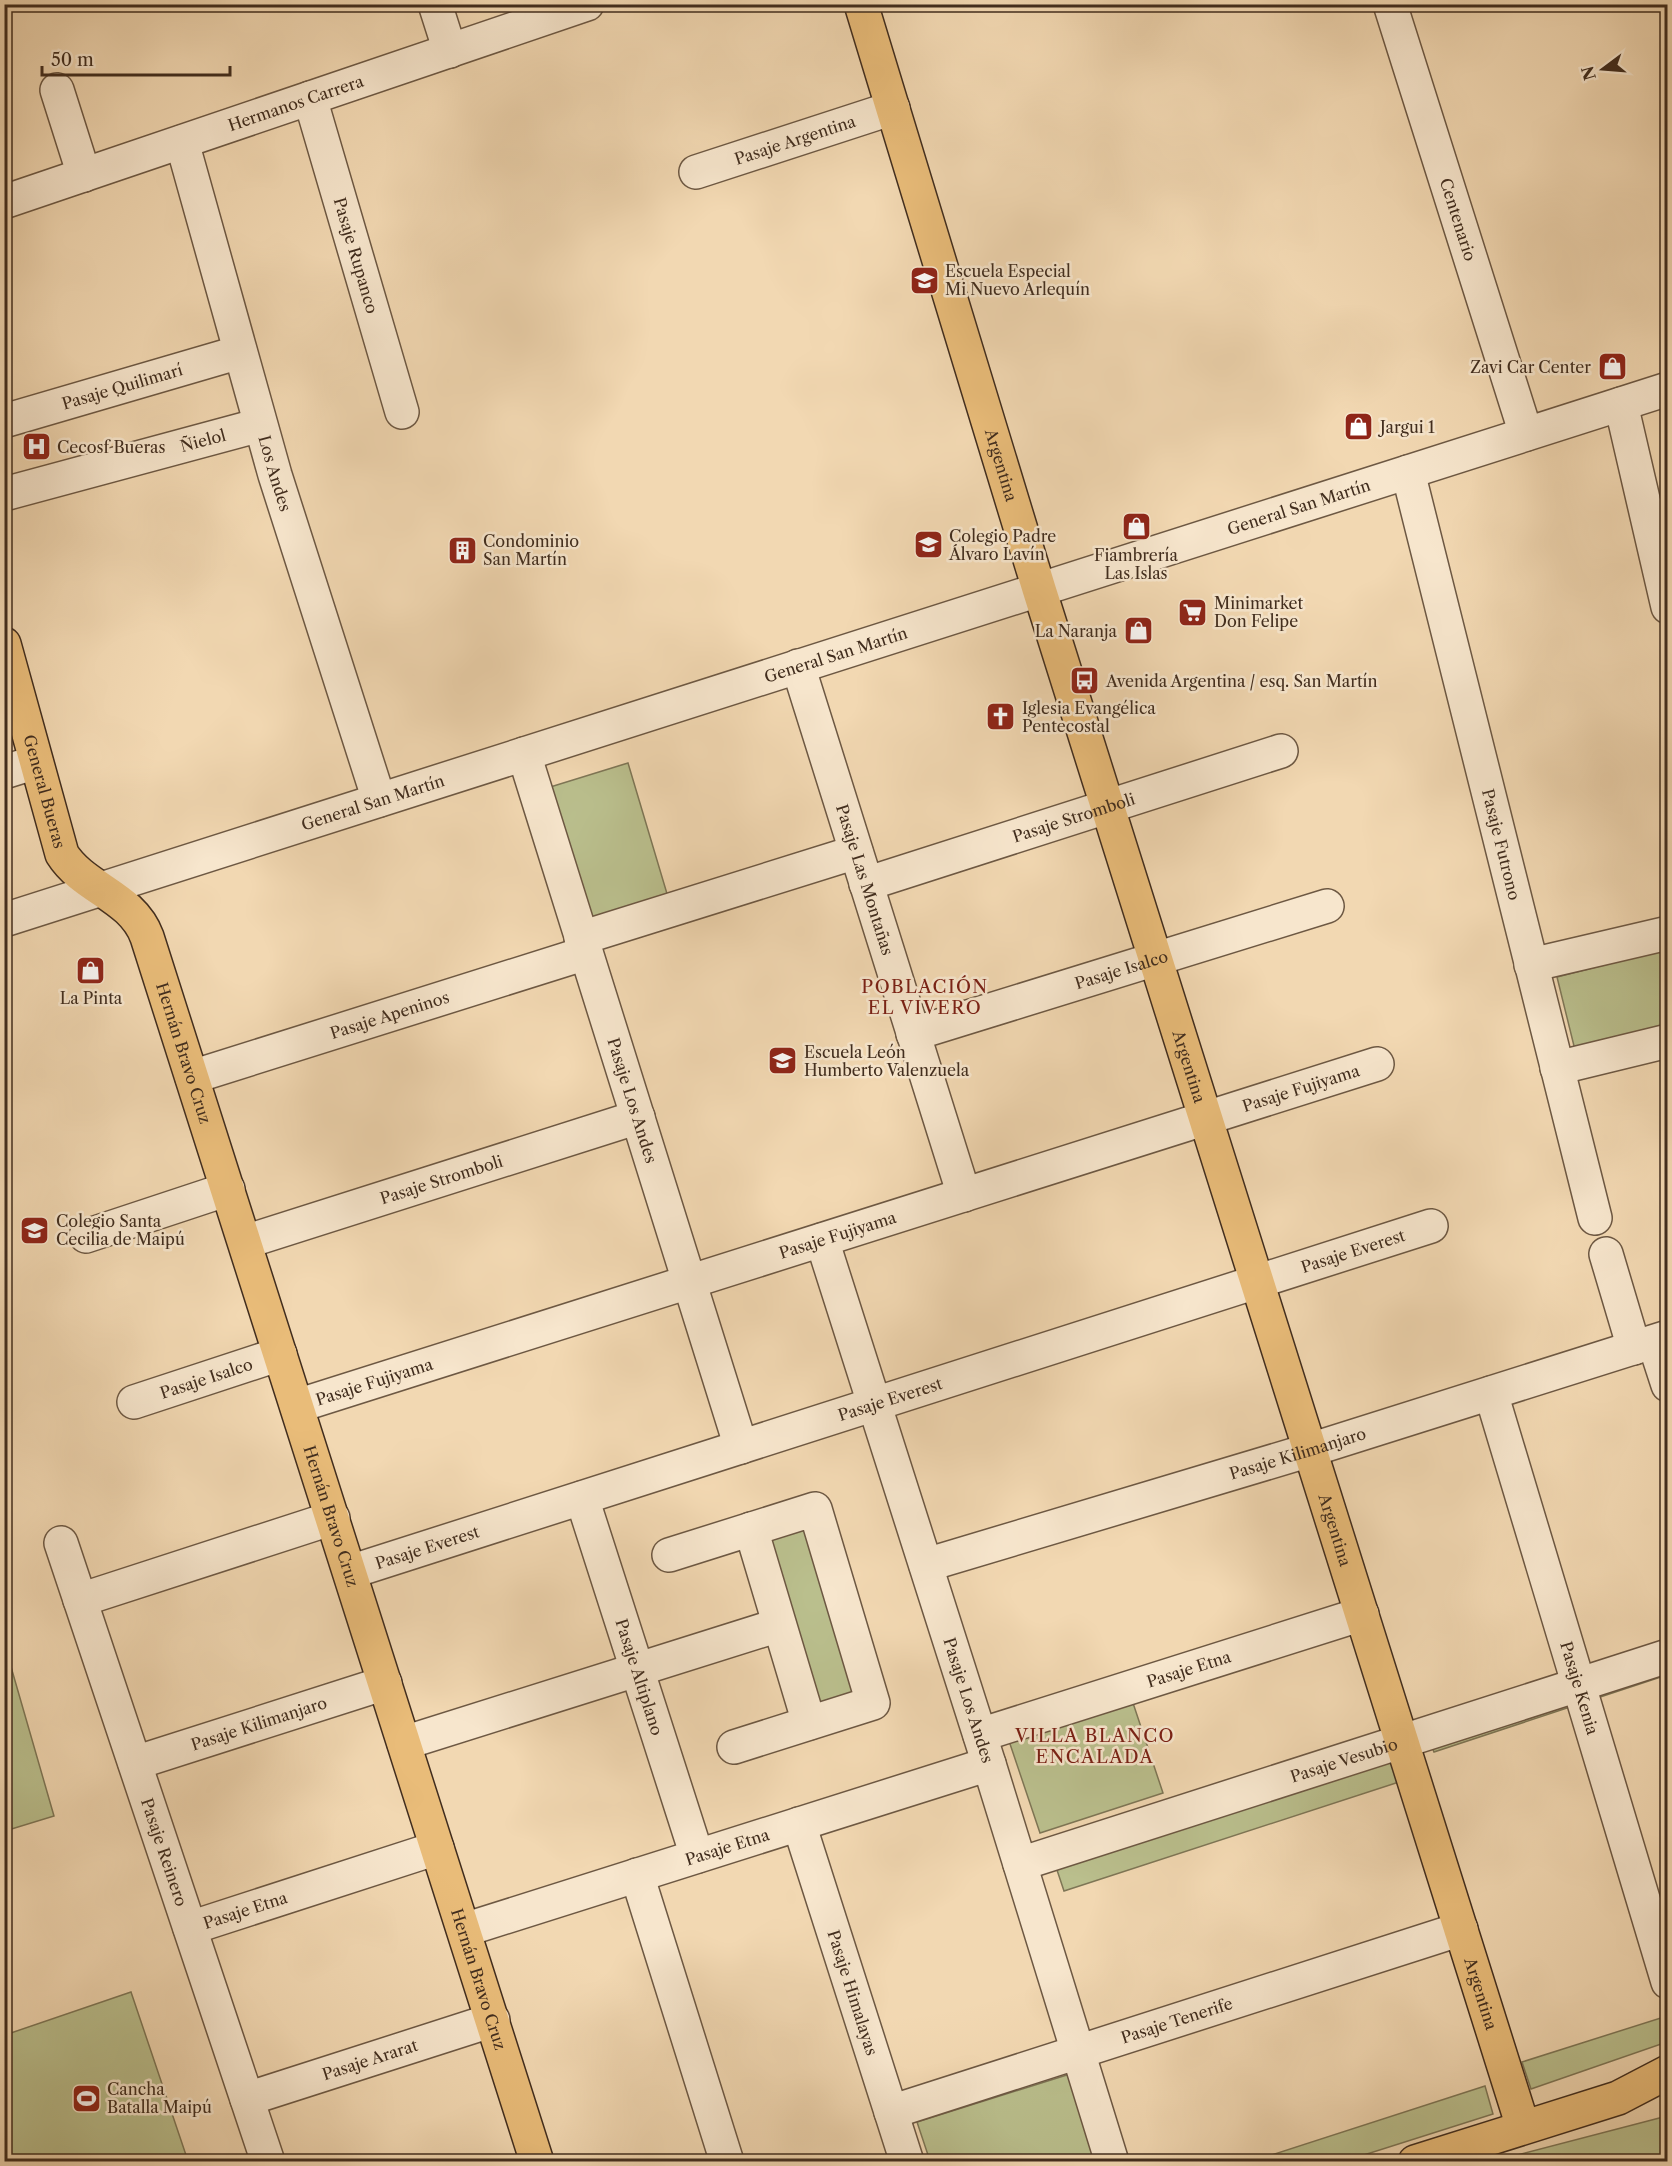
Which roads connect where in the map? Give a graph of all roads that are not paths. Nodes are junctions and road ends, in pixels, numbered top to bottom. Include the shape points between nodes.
1 (435, 4) edge
2 (861, 4) edge
3 (1390, 4) edge
4 (572, 7) edge
5 (450, 51) junction
6 (57, 90) dead end
7 (310, 98) junction
8 (894, 108) junction
9 (182, 142) junction
10 (696, 172) dead end
11 (84, 175) junction
12 (4, 202) edge
13 (240, 352) junction
14 (1668, 389) edge
15 (1621, 404) junction
16 (402, 412) dead end
17 (4, 421) edge
18 (260, 425) junction
19 (1526, 434) junction
20 (1408, 472) junction
21 (4, 494) edge
22 (1039, 589) junction
23 (1668, 607) edge
24 (4, 644) edge
25 (798, 666) junction
26 (1281, 752) dead end
27 (524, 754) junction
28 (36, 762) junction
29 (4, 771) edge
30 (379, 800) junction
31 (1108, 807) junction
32 (856, 852) junction
33 (866, 884) junction
34 (100, 889) junction
35 (1327, 906) dead end
36 (4, 920) edge
37 (1668, 933) edge
38 (584, 946) junction
39 (1155, 958) junction
40 (1531, 965) junction
41 (913, 1034) junction
42 (1668, 1041) edge
43 (1377, 1064) dead end
44 (1557, 1068) junction
45 (192, 1077) junction
46 (638, 1118) junction
47 (1206, 1119) junction
48 (228, 1190) junction
49 (964, 1195) junction
50 (1595, 1218) dead end
51 (1431, 1226) dead end
52 (86, 1236) dead end
53 (822, 1240) junction
54 (245, 1242) junction
55 (1606, 1254) dead end
56 (1257, 1281) junction
57 (689, 1282) junction
58 (1652, 1342) edge
59 (280, 1354) junction
60 (1668, 1385) edge
61 (1491, 1393) junction
62 (134, 1401) dead end
63 (874, 1404) junction
64 (297, 1406) junction
65 (741, 1447) junction
66 (1310, 1450) junction
67 (582, 1498) junction
68 (333, 1518) junction
69 (751, 1529) junction
70 (61, 1543) dead end
71 (669, 1555) dead end
72 (926, 1565) junction
73 (350, 1572) junction
74 (80, 1600) junction
75 (1362, 1614) junction
76 (779, 1625) junction
77 (1668, 1656) edge
78 (637, 1669) junction
79 (385, 1683) junction
80 (1580, 1685) junction
81 (809, 1723) junction
82 (404, 1743) junction
83 (1402, 1743) junction
84 (734, 1748) dead end
85 (985, 1750) junction
86 (135, 1763) junction
87 (799, 1824) junction
88 (437, 1848) junction
89 (698, 1856) junction
90 (1020, 1864) junction
91 (637, 1875) junction
92 (190, 1928) junction
93 (1461, 1929) junction
94 (464, 1930) junction
95 (1668, 1982) edge
96 (492, 2020) junction
97 (1078, 2052) junction
98 (1668, 2073) edge
99 (1668, 2092) edge
100 (247, 2098) junction
101 (1618, 2098) junction
102 (891, 2112) junction
103 (1524, 2127) junction
104 (1460, 2155) edge
105 (268, 2162) edge
106 (537, 2162) edge
107 (727, 2162) edge
108 (907, 2162) edge
109 (1112, 2162) edge
110 (1415, 2162) edge

1 - 5 street
2 - 8 main road, Argentina
3 - 19 street, Centenario
4 - 5 street, Hermanos Carrera
5 - 7 street, Hermanos Carrera
6 - 11 street
7 - 9 street, Hermanos Carrera
7 - 16 street, Pasaje Rupanco
8 - 10 street, Pasaje Argentina
8 - 22 main road, Argentina
9 - 11 street, Hermanos Carrera
9 - 13 street, Los Andes
11 - 12 street, Hermanos Carrera
13 - 17 street, Pasaje Quilimarí
13 - 18 street, Los Andes
14 - 15 street, General San Martín
15 - 19 street, General San Martín
15 - 23 street
18 - 21 street, Ñielol
18 - 30 street, Los Andes
19 - 20 street, General San Martín
20 - 22 street, General San Martín
20 - 40 street, Pasaje Futrono
22 - 25 street, General San Martín
22 - 31 main road, Argentina
24 - 28 main road, General Bueras
25 - 27 street, General San Martín
25 - 32 street, Pasaje Las Montañas
26 - 31 street, Pasaje Stromboli
27 - 30 street, General San Martín
27 - 38 street, Pasaje Los Andes
28 - 29 street
28 - 34 main road, General Bueras via 62,854 75,871
30 - 34 street, General San Martín
31 - 33 street, Pasaje Stromboli
31 - 39 main road, Argentina
32 - 33 street, Pasaje Las Montañas
32 - 38 street, Pasaje Apeninos
33 - 41 street, Pasaje Las Montañas
34 - 36 street, General San Martín
34 - 45 main road, Hernán Bravo Cruz via 131,910 144,928
35 - 39 street, Pasaje Isalco
37 - 40 street
38 - 45 street, Pasaje Apeninos
38 - 46 street, Pasaje Los Andes
39 - 41 street, Pasaje Isalco
39 - 47 main road, Argentina
40 - 44 street, Pasaje Futrono
41 - 49 street, Pasaje Las Montañas
42 - 44 street
43 - 47 street, Pasaje Fujiyama
44 - 50 street, Pasaje Futrono
45 - 48 main road, Hernán Bravo Cruz
46 - 54 street, Pasaje Stromboli
46 - 57 street, Pasaje Los Andes
47 - 49 street, Pasaje Fujiyama
47 - 56 main road, Argentina
48 - 52 street
48 - 54 main road, Hernán Bravo Cruz
49 - 53 street, Pasaje Fujiyama
51 - 56 street, Pasaje Everest
53 - 57 street, Pasaje Fujiyama
53 - 63 street, Pasaje Los Andes
54 - 59 main road, Hernán Bravo Cruz
55 - 58 street
56 - 63 street, Pasaje Everest
56 - 66 main road, Argentina
57 - 64 street, Pasaje Fujiyama
57 - 65 street, Pasaje Los Andes
58 - 60 street
58 - 61 street, Pasaje Kilimanjaro
59 - 62 street, Pasaje Isalco
59 - 64 main road, Hernán Bravo Cruz
61 - 66 street, Pasaje Kilimanjaro
61 - 80 street, Pasaje Kenia
63 - 65 street, Pasaje Everest
63 - 72 street, Pasaje Los Andes
64 - 68 main road, Hernán Bravo Cruz
65 - 67 street, Pasaje Everest
66 - 72 street, Pasaje Kilimanjaro
66 - 75 main road, Argentina
67 - 73 street, Pasaje Everest
67 - 78 street, Pasaje Altiplano
68 - 73 main road, Hernán Bravo Cruz
68 - 74 street
69 - 71 street
69 - 76 street
69 - 81 street via 814,1509 873,1703
70 - 74 street, Pasaje Reinero
72 - 85 street, Pasaje Los Andes
73 - 79 main road, Hernán Bravo Cruz
74 - 86 street, Pasaje Reinero
75 - 83 main road, Argentina
75 - 85 street, Pasaje Etna
76 - 78 street
76 - 81 street
77 - 80 street, Pasaje Vesubio
78 - 82 street
78 - 89 street, Pasaje Altiplano
79 - 82 main road, Hernán Bravo Cruz
79 - 86 street, Pasaje Kilimanjaro
80 - 83 street, Pasaje Vesubio
80 - 95 street, Pasaje Kenia
81 - 84 street
82 - 88 main road, Hernán Bravo Cruz
83 - 90 street, Pasaje Vesubio
83 - 93 main road, Argentina
85 - 87 street, Pasaje Etna
85 - 90 street, Pasaje Los Andes
86 - 92 street, Pasaje Reinero
87 - 89 street, Pasaje Etna
87 - 102 street, Pasaje Himalayas
88 - 92 street, Pasaje Etna
88 - 94 main road, Hernán Bravo Cruz
89 - 91 street, Pasaje Etna
90 - 97 street, Pasaje Los Andes
91 - 94 street, Pasaje Etna
91 - 107 street
92 - 100 street, Pasaje Reinero
93 - 97 street, Pasaje Tenerife
93 - 103 main road, Argentina
94 - 96 main road, Hernán Bravo Cruz
96 - 100 street, Pasaje Ararat
96 - 106 main road, Hernán Bravo Cruz
97 - 102 street, Pasaje Tenerife
97 - 109 street, Pasaje Los Andes
98 - 101 main road
99 - 101 main road
100 - 105 street, Pasaje Reinero
101 - 103 main road
102 - 108 street, Pasaje Himalayas
103 - 104 main road
104 - 110 main road

